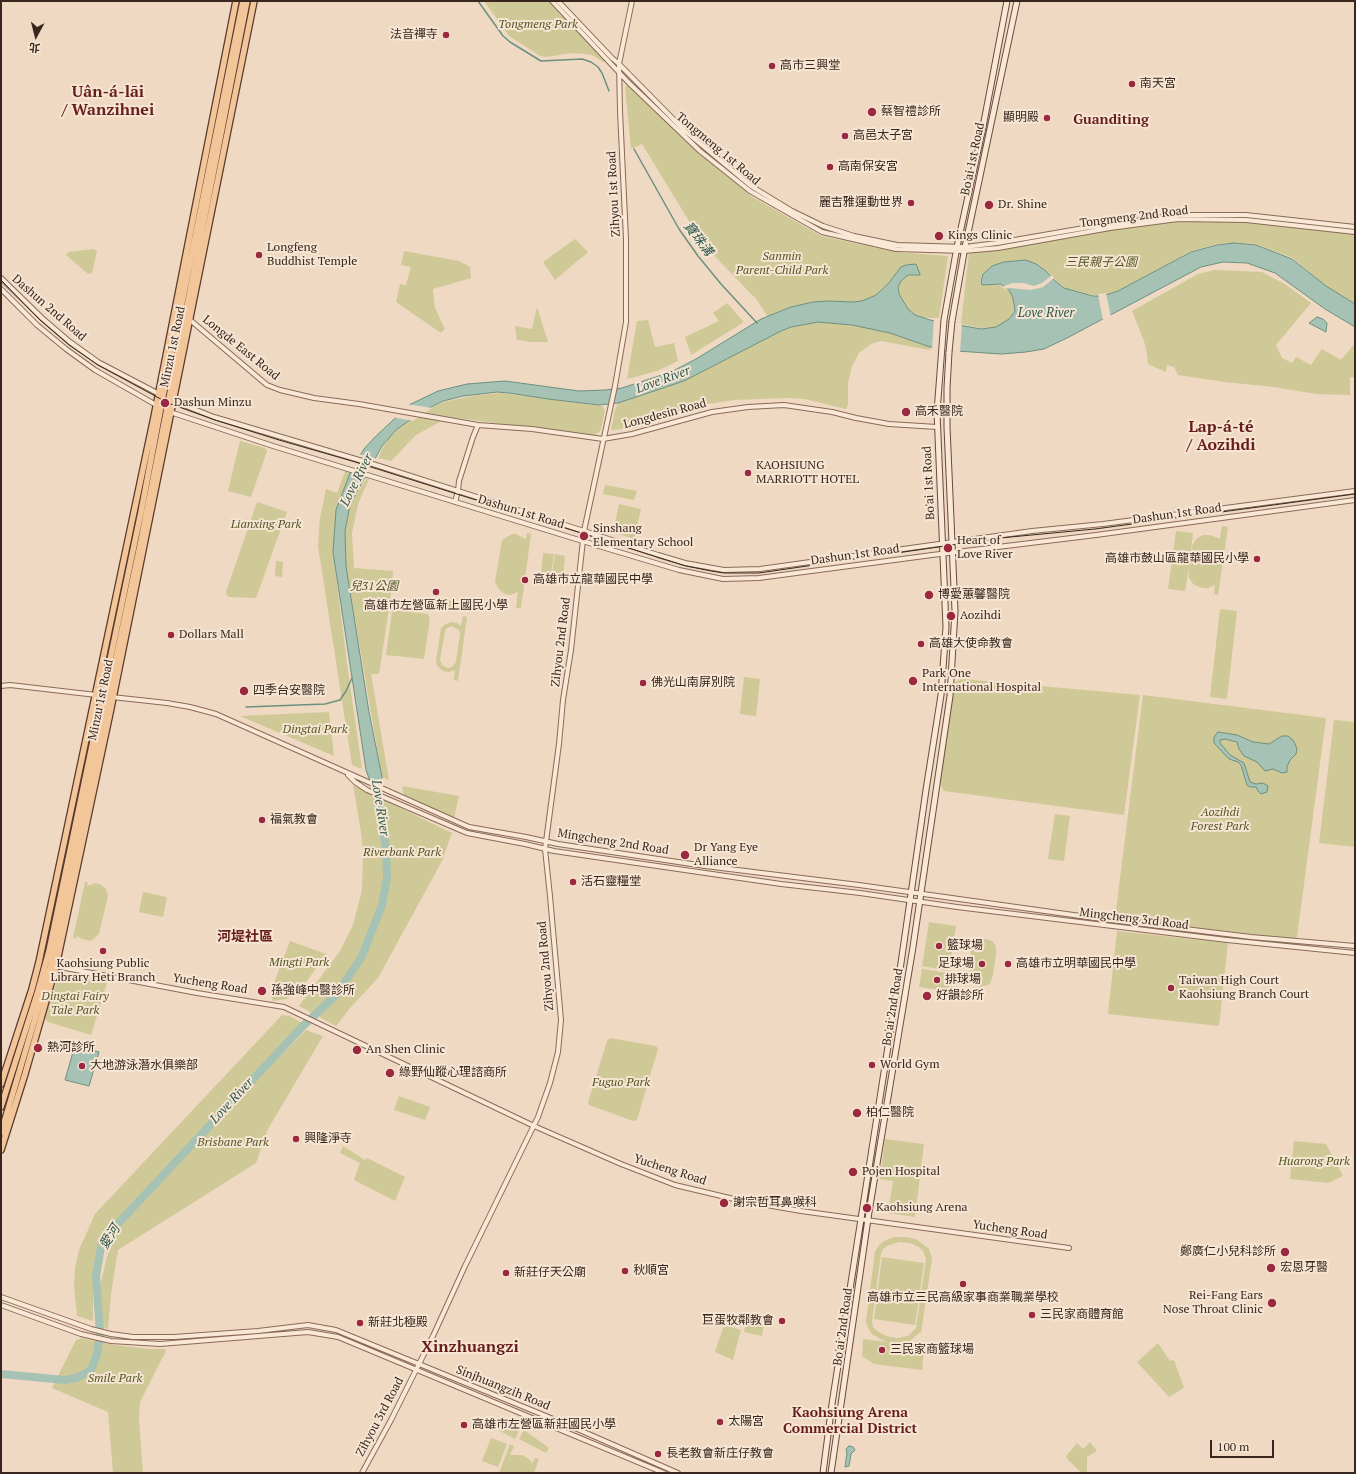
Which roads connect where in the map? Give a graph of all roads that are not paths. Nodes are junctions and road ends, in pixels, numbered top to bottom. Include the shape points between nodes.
1 (236, 1) edge
2 (242, 1) edge
3 (247, 1) edge
4 (254, 1) edge
5 (552, 1) edge
6 (558, 1) edge
7 (632, 1) edge
8 (1007, 1) edge
9 (1017, 1) edge
10 (619, 64) junction
11 (619, 73) junction
12 (1355, 227) edge
13 (1355, 232) edge
14 (193, 247) junction
15 (205, 249) junction
16 (957, 249) junction
17 (964, 249) junction
18 (1, 278) edge
19 (1, 289) edge
20 (182, 317) junction
21 (166, 398) junction
22 (164, 409) junction
23 (478, 425) junction
24 (936, 427) junction
25 (603, 439) junction
26 (458, 491) junction
27 (1355, 491) edge
28 (1355, 500) edge
29 (455, 502) junction
30 (584, 530) junction
31 (583, 541) junction
32 (953, 542) junction
33 (942, 543) junction
34 (953, 553) junction
35 (943, 554) junction
36 (1, 686) edge
37 (96, 695) junction
38 (108, 697) junction
39 (83, 757) junction
40 (95, 761) junction
41 (346, 772) junction
42 (545, 841) junction
43 (545, 849) junction
44 (912, 893) junction
45 (921, 894) junction
46 (910, 901) junction
47 (920, 902) junction
48 (1135, 924) junction
49 (1134, 929) junction
50 (1355, 946) edge
51 (1355, 953) edge
52 (39, 962) junction
53 (51, 965) junction
54 (1, 1084) edge
55 (1, 1107) edge
56 (534, 1126) junction
57 (1, 1133) edge
58 (1, 1150) edge
59 (861, 1219) junction
60 (868, 1220) junction
61 (1068, 1248) dead end
62 (1, 1297) edge
63 (1, 1305) edge
64 (419, 1364) junction
65 (416, 1371) junction
66 (362, 1473) edge
67 (664, 1473) edge
68 (678, 1473) edge
69 (823, 1473) edge
70 (831, 1473) edge

1 - 14 main road, Minzu 1st Road
2 - 14 main road, Minzu 1st Road
3 - 14 main road, Minzu 1st Road
4 - 15 main road, Minzu 1st Road
5 - 11 street, Tongmeng 1st Road
6 - 10 street
7 - 10 street, Zihyou 1st Road
8 - 16 main road, Bo'ai 1st Road
9 - 17 main road, Bo'ai 1st Road
10 - 11 street, Zihyou 1st Road
10 - 16 street via 690,136 751,186 792,211 823,226 861,237 897,245
11 - 16 street, Tongmeng 1st Road via 724,171 750,191 822,232 896,249
11 - 25 street, Zihyou 1st Road via 626,239 626,322
12 - 17 street, Tongmeng 2nd Road via 1246,215 1178,215
13 - 17 street, Tongmeng 2nd Road via 1246,220 1178,219 998,248
14 - 15 main road
14 - 20 main road, Minzu 1st Road
15 - 20 main road, Minzu 1st Road
16 - 17 street
16 - 24 main road, Bo'ai 1st Road via 944,320
17 - 32 main road, Bo'ai 1st Road, bridge via 952,321 947,388
18 - 21 street, Dashun 2nd Road via 70,342 98,362
19 - 22 street, Dashun 2nd Road via 37,325 66,349 95,370
20 - 21 main road, Minzu 1st Road
20 - 21 main road, Minzu 1st Road
20 - 23 street, Longde East Road via 267,384 287,393
21 - 22 main road, Minzu 1st Road
21 - 22 main road, Minzu 1st Road
21 - 26 street, Dashun 1st Road via 214,417
22 - 29 street, Dashun 1st Road via 273,446
22 - 37 main road, Minzu 1st Road
22 - 38 main road, Minzu 1st Road via 141,540
23 - 25 street, Longdesin Road via 532,429
23 - 26 street
24 - 25 street, Longdesin Road via 889,424 804,407 768,405 707,413 632,434
24 - 33 main road, Bo'ai 1st Road
25 - 30 street
26 - 29 street
26 - 30 street, Dashun 1st Road
27 - 32 street, Dashun 1st Road
28 - 34 street, Dashun 1st Road
29 - 31 street, Dashun 1st Road
30 - 31 street, Zihyou 2nd Road
30 - 33 street, Dashun 1st Road via 685,563 724,570 760,570
31 - 35 street, Dashun 1st Road via 679,570 723,578 759,578
31 - 42 street, Zihyou 2nd Road
32 - 33 street, Dashun 1st Road
32 - 34 main road, Bo'ai 2nd Road
33 - 35 main road, Bo'ai 2nd Road
34 - 35 street, Dashun 1st Road
34 - 45 main road, Bo'ai 2nd Road via 955,628 950,696
35 - 44 main road, Bo'ai 2nd Road via 946,627 941,695
36 - 37 street
37 - 38 street
37 - 39 main road, Minzu 1st Road
38 - 40 main road, Minzu 1st Road
38 - 41 street via 167,703 207,711
39 - 40 main road
39 - 52 main road, Minzu 1st Road
40 - 53 main road, Minzu 1st Road
40 - 53 main road, Minzu 1st Road
41 - 42 street, Mingcheng 2nd Road via 469,827
41 - 43 street, Mingcheng 2nd Road via 355,782 371,791 467,833
42 - 43 street, Zihyou 2nd Road
42 - 44 street, Mingcheng 2nd Road via 701,866
43 - 46 street, Mingcheng 2nd Road
43 - 56 street, Zihyou 2nd Road via 561,1033 550,1083
44 - 45 street, Mingcheng 3rd Road
44 - 46 main road, Bo'ai 2nd Road
45 - 47 main road, Bo'ai 2nd Road
45 - 48 street, Mingcheng 3rd Road
46 - 47 street, Mingcheng 3rd Road
46 - 59 main road, Bo'ai 2nd Road
47 - 49 street, Mingcheng 3rd Road
47 - 60 main road, Bo'ai 2nd Road
48 - 49 street
48 - 50 street, Mingcheng 3rd Road
49 - 51 street, Mingcheng 3rd Road
52 - 53 street, Yucheng Road
52 - 54 main road, Minzu 1st Road
53 - 55 main road, Minzu 1st Road
53 - 56 street, Yucheng Road via 197,993 284,1006
53 - 57 main road, Minzu 1st Road
53 - 58 main road, Minzu 1st Road via 25,1074
56 - 59 street, Yucheng Road via 621,1164 675,1184 754,1203
56 - 64 street, Zihyou 2nd Road
59 - 60 street, Yucheng Road
59 - 69 main road, Bo'ai 2nd Road
60 - 61 street, Yucheng Road
60 - 70 main road, Bo'ai 2nd Road
62 - 64 street, Sinjhuangzih Road via 91,1329 133,1337 174,1337 308,1325 322,1327 336,1330
63 - 65 street, Sinjhuangzih Road via 90,1337 106,1340 160,1344 308,1332 338,1337
64 - 65 street, Zihyou 2nd Road
64 - 68 street, Sinjhuangzih Road
65 - 66 street, Zihyou 3rd Road
65 - 67 street, Sinjhuangzih Road

